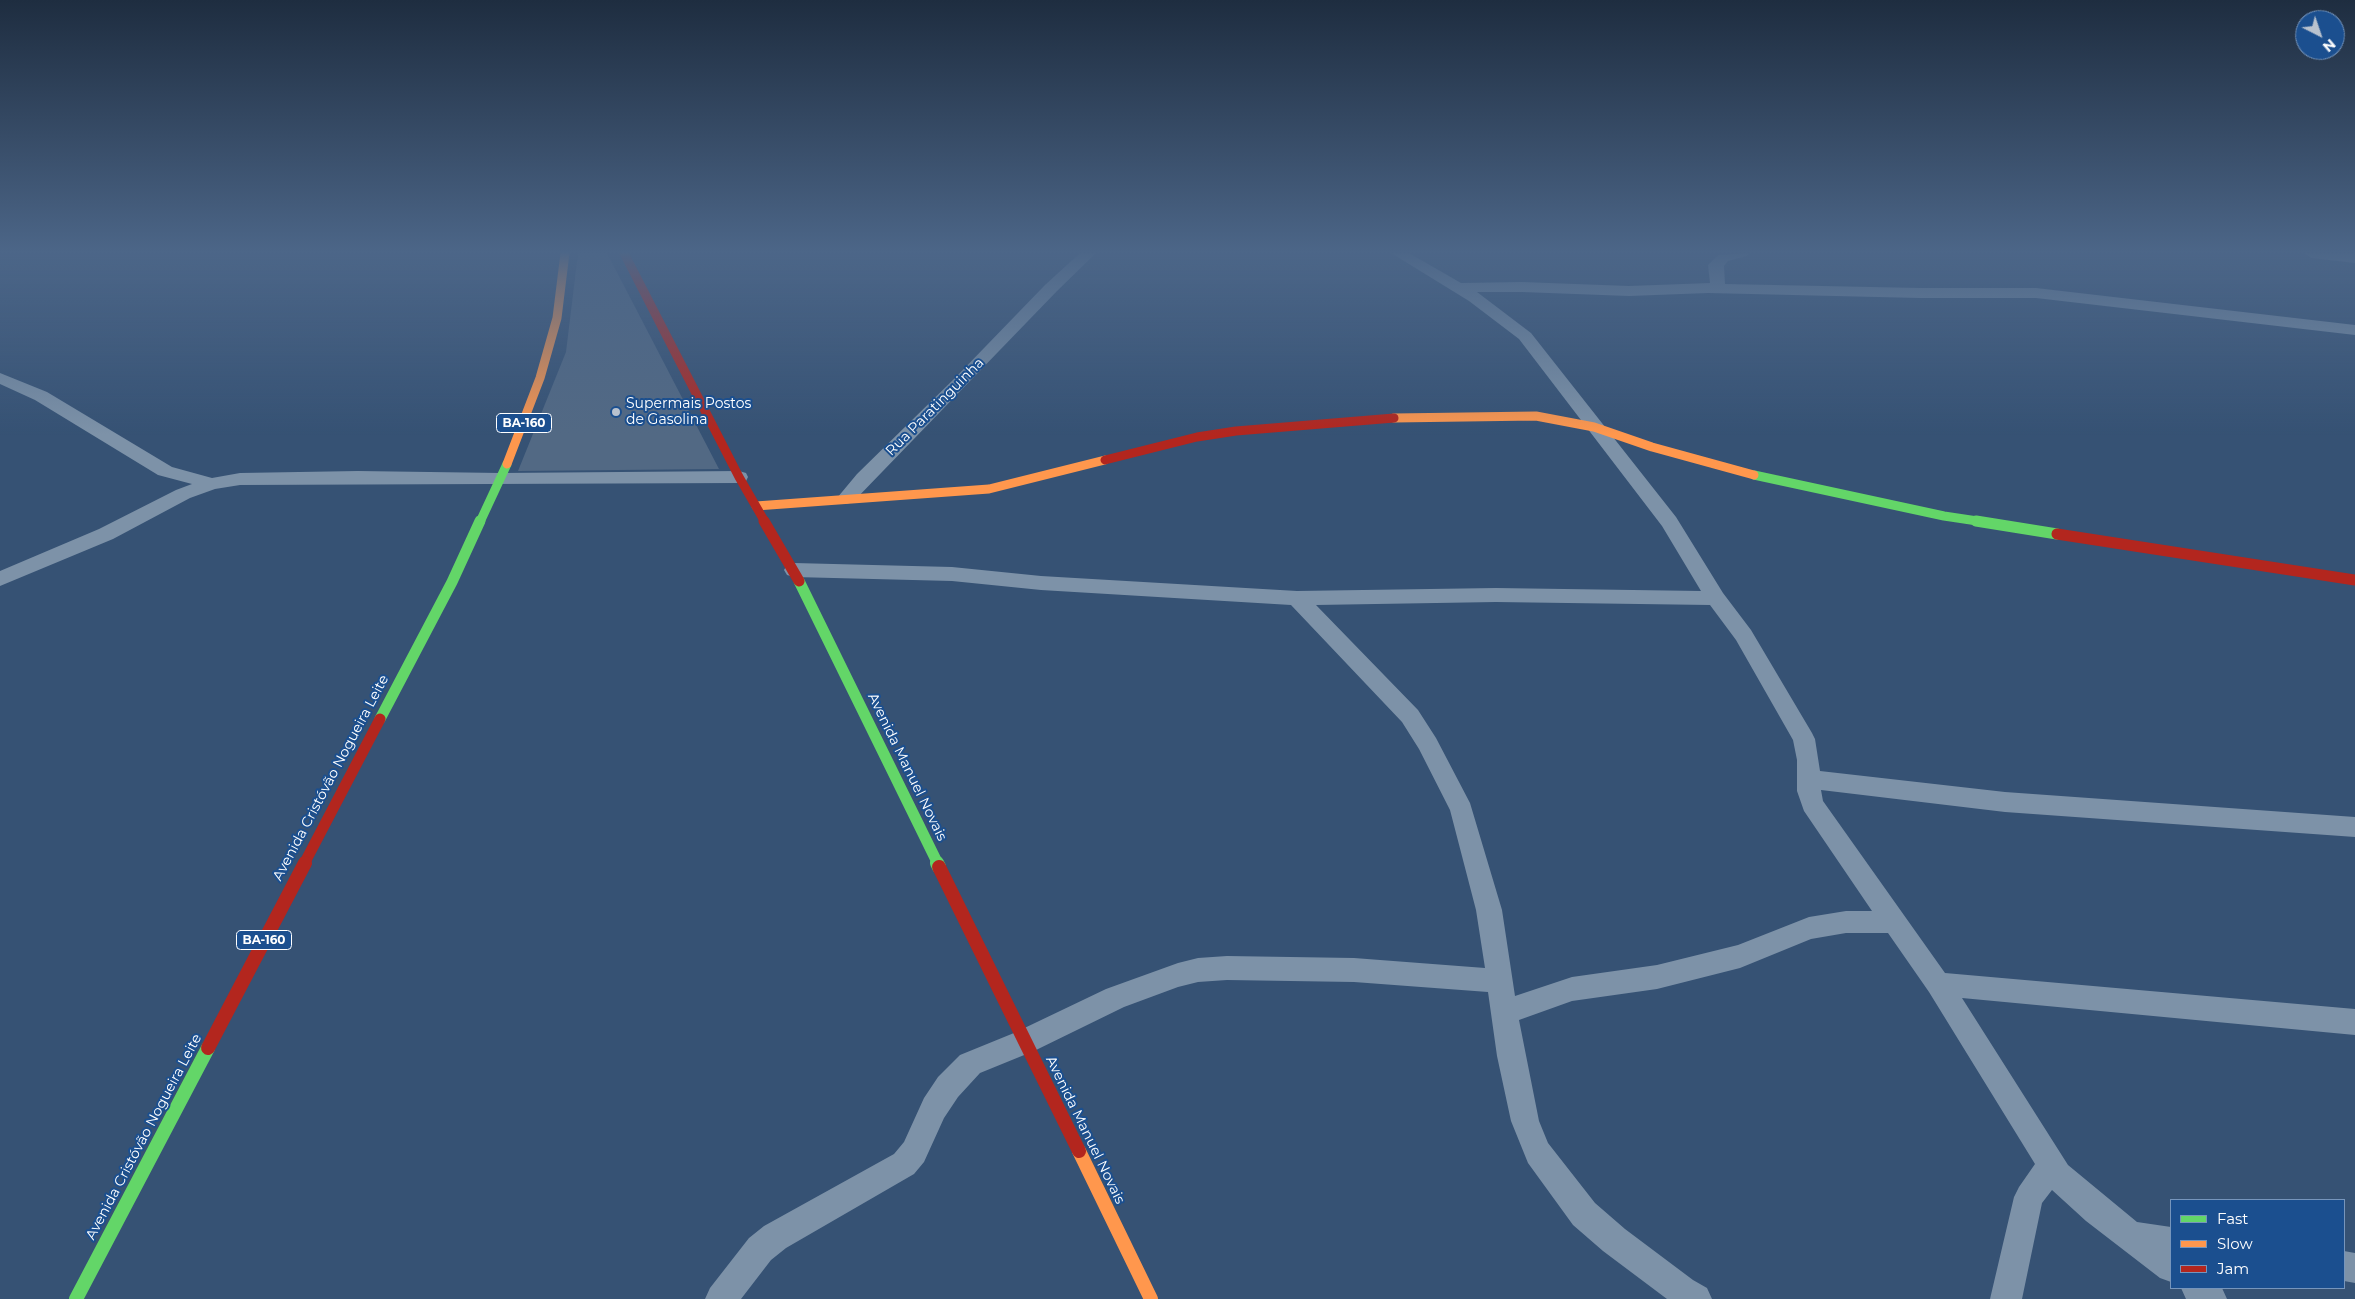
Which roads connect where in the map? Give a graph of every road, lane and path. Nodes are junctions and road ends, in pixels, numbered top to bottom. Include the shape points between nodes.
1 (558, 314) edge
2 (655, 314) edge
3 (1026, 314) edge
4 (1497, 314) edge
5 (2205, 314) edge
6 (2355, 330) edge
7 (0, 378) edge
8 (1594, 427) junction
9 (739, 477) junction
10 (502, 479) junction
11 (212, 484) junction
12 (846, 498) junction
13 (756, 506) junction
14 (794, 570) junction
15 (0, 579) edge
16 (2355, 580) edge
17 (1297, 598) junction
18 (1716, 598) junction
19 (1808, 779) junction
20 (2355, 827) edge
21 (1895, 922) junction
22 (1500, 981) junction
23 (1938, 984) junction
24 (1505, 1012) junction
25 (2355, 1022) edge
26 (1024, 1042) junction
27 (2052, 1165) junction
28 (2135, 1237) junction
29 (2170, 1242) edge
30 (2170, 1266) edge
31 (2198, 1289) edge
32 (76, 1299) edge
33 (721, 1299) edge
34 (1151, 1299) edge
35 (1696, 1299) edge
36 (2006, 1299) edge
37 (2211, 1299) edge

1 - 10 street, Avenida Cristóvão Nogueira Leite / BA-160 via 540,378
2 - 9 street, Avenida Manuel Novais
3 - 12 street, Rua Paratinguinha
4 - 8 street via 1529,340
5 - 6 street
7 - 11 street via 41,396 165,471
8 - 12 street via 1536,416 1444,416 1236,431 1005,486 974,491
8 - 16 street via 1724,468 1853,497 2015,528
8 - 18 street via 1669,522
9 - 10 street
9 - 13 street, Avenida Manuel Novais
10 - 11 street via 264,477
10 - 32 street, Avenida Cristóvão Nogueira Leite / BA-160 via 452,582
11 - 15 street
12 - 13 street
13 - 14 street, Avenida Manuel Novais
14 - 17 street via 952,574 1041,583
14 - 26 street, Avenida Manuel Novais
17 - 18 street via 1496,595
17 - 22 street via 1410,716 1428,744 1462,810 1489,910
18 - 19 street via 1744,635 1804,739
19 - 20 street via 2005,802
19 - 21 street via 1812,804
21 - 23 street
21 - 24 street via 1846,922 1809,928 1740,956 1658,977 1572,989
22 - 24 street
22 - 26 street via 1354,970 1198,970 1115,998
23 - 25 street
23 - 27 street
24 - 35 street via 1525,1121 1538,1153 1584,1214 1614,1240
26 - 33 street via 970,1064 934,1108 914,1152 904,1164 760,1248
26 - 34 street, Avenida Manuel Novais
27 - 28 street via 2073,1190
27 - 36 street via 2029,1197
28 - 29 street
28 - 30 street
31 - 37 street

